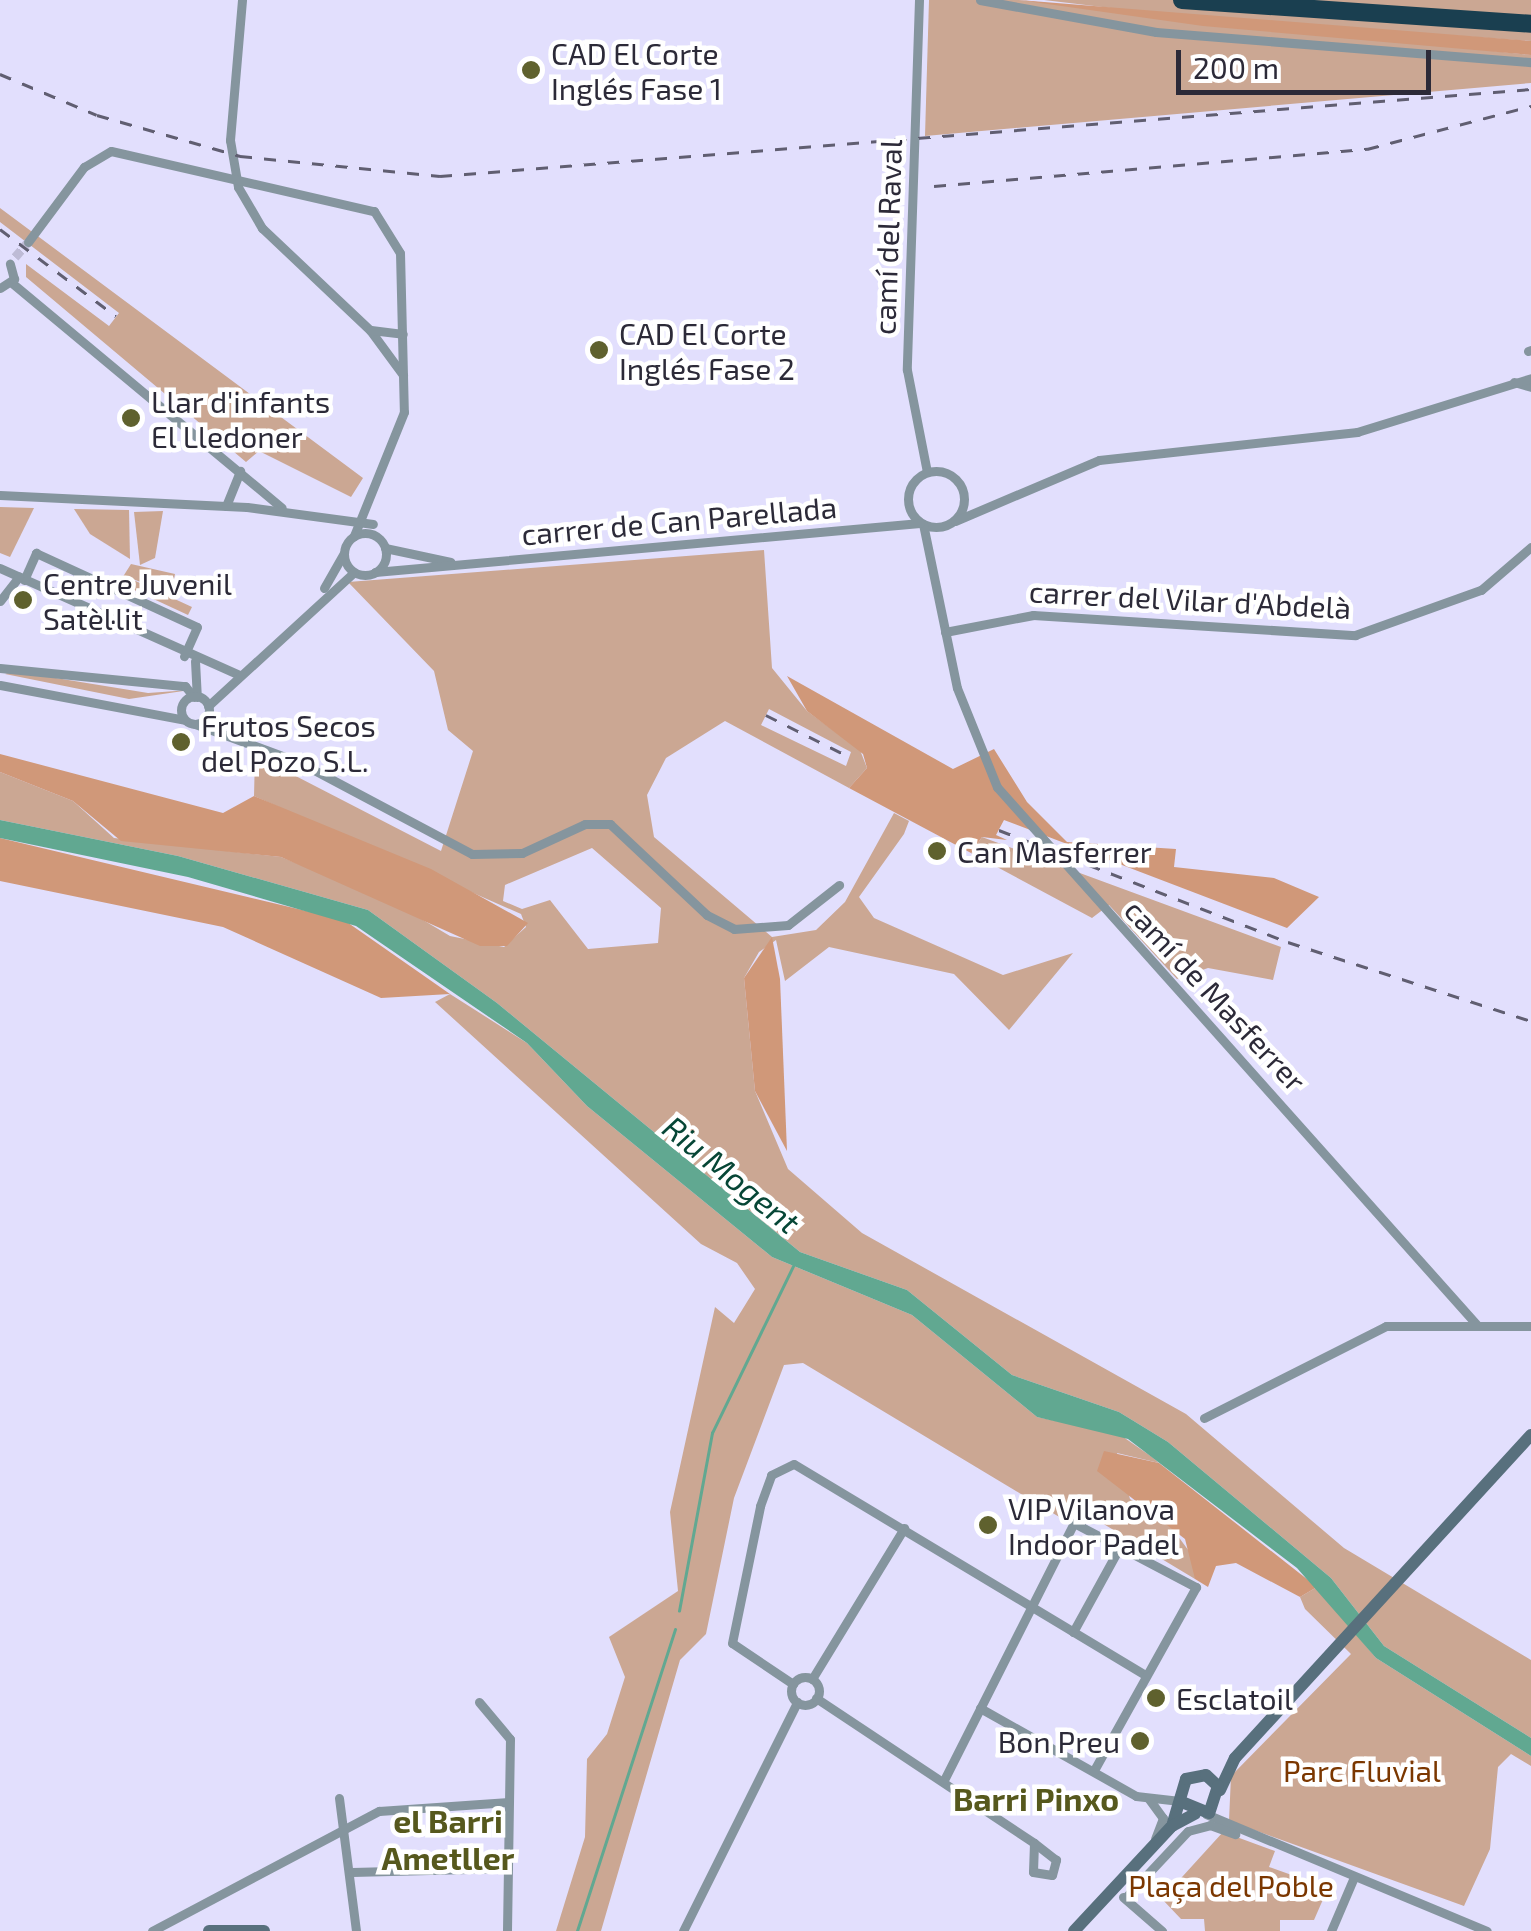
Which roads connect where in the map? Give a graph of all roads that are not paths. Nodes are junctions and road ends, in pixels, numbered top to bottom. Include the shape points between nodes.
1 (242, 0) edge
2 (919, 0) edge
3 (980, 0) edge
4 (1182, 0) edge
5 (1531, 24) edge
6 (1531, 62) edge
7 (28, 242) tunnel mouth
8 (8, 261) edge
9 (12, 283) junction
10 (0, 288) edge
11 (370, 330) junction
12 (404, 334) junction
13 (404, 377) junction
14 (1531, 378) edge
15 (1506, 382) junction
16 (1531, 387) edge
17 (240, 472) junction
18 (927, 472) junction
19 (252, 483) junction
20 (0, 495) edge
21 (964, 495) junction
22 (1008, 500) junction
23 (226, 506) junction
24 (247, 507) junction
25 (909, 509) junction
26 (284, 510) junction
27 (955, 521) junction
28 (921, 524) junction
29 (371, 526) junction
30 (889, 528) junction
31 (937, 528) junction
32 (354, 536) junction
33 (1531, 546) edge
34 (385, 548) junction
35 (344, 553) junction
36 (929, 559) junction
37 (474, 563) junction
38 (0, 568) edge
39 (354, 572) junction
40 (375, 572) junction
41 (21, 578) junction
42 (318, 599) junction
43 (0, 601) edge
44 (946, 632) junction
45 (184, 656) junction
46 (195, 661) junction
47 (0, 668) edge
48 (234, 678) junction
49 (0, 685) edge
50 (199, 703) junction
51 (164, 713) junction
52 (190, 722) junction
53 (226, 736) junction
54 (839, 886) dead end
55 (1477, 1325) junction
56 (1531, 1326) edge
57 (1204, 1418) dead end
58 (1531, 1435) edge
59 (904, 1528) junction
60 (1122, 1544) junction
61 (1029, 1607) junction
62 (1072, 1632) junction
63 (1145, 1675) junction
64 (812, 1679) junction
65 (793, 1684) junction
66 (816, 1698) junction
67 (478, 1702) dead end
68 (797, 1702) junction
69 (980, 1708) junction
70 (1235, 1758) junction
71 (1094, 1770) junction
72 (1205, 1775) junction
73 (944, 1780) junction
74 (1182, 1784) junction
75 (1219, 1796) junction
76 (339, 1798) dead end
77 (1154, 1799) junction
78 (1180, 1801) junction
79 (509, 1802) junction
80 (1200, 1814) junction
81 (1172, 1826) junction
82 (1228, 1827) junction
83 (346, 1828) junction
84 (1238, 1835) junction
85 (1034, 1844) dead end
86 (1148, 1851) junction
87 (508, 1868) junction
88 (352, 1872) junction
89 (1354, 1877) junction
90 (1113, 1889) junction
91 (1125, 1898) junction
92 (1460, 1918) junction
93 (1155, 1929) edge
94 (152, 1931) edge
95 (210, 1931) edge
96 (264, 1931) edge
97 (356, 1931) edge
98 (507, 1931) edge
99 (683, 1931) edge
100 (1074, 1931) edge
101 (1331, 1931) edge
102 (1453, 1931) edge
103 (1487, 1931) edge

1 - 11 street via 230,140 238,187 262,228
2 - 18 street, camí del Raval via 907,370
3 - 6 street via 1156,32
4 - 5 highway
7 - 12 street via 84,167 110,151 359,202 386,224 400,253
8 - 9 street
9 - 10 street
9 - 17 street
11 - 12 street
11 - 13 street
12 - 13 street
13 - 29 street via 398,436 372,503
14 - 15 street
15 - 16 street
15 - 22 street via 1357,432 1099,460
17 - 19 street
17 - 23 street
18 - 21 street via 955,478
18 - 25 street via 909,491
19 - 24 street
19 - 26 street
20 - 23 street
21 - 22 street via 981,506
21 - 27 street
22 - 27 street
23 - 24 street
24 - 26 street
25 - 28 street
25 - 30 street
26 - 29 street
27 - 31 street
28 - 30 street, carrer de Can Parellada
28 - 31 street
28 - 36 street, camí de Masferrer
29 - 32 street
29 - 32 street
29 - 34 street
30 - 37 street, carrer de Can Parellada
31 - 36 street, camí de Masferrer
32 - 35 street
33 - 44 street, carrer del Vilar d'Abdelà via 1481,590 1355,635 1033,615
34 - 37 street, carrer de Can Parellada via 413,561
34 - 40 street
35 - 39 street
35 - 42 street
36 - 44 street, camí de Masferrer
37 - 40 street, carrer de Can Parellada
38 - 41 street
39 - 40 street, carrer de Can Parellada
39 - 42 street
41 - 43 street
41 - 45 street
41 - 45 street via 36,553 197,628
42 - 48 street
44 - 55 street, camí de Masferrer via 976,744 1017,816
45 - 46 street
46 - 48 street
46 - 50 street
47 - 50 street via 185,686
48 - 50 street
49 - 51 street
50 - 51 street
50 - 52 street
50 - 52 street
50 - 53 street
51 - 52 street
52 - 53 street
53 - 54 street via 342,783 472,854 522,853 585,824 610,824 734,929 788,926
55 - 56 street
55 - 57 street via 1386,1326
58 - 70 main road
59 - 61 street
59 - 64 street
59 - 65 street via 807,1466 771,1475 732,1642
60 - 61 street via 1074,1522
60 - 62 street
60 - 63 street via 1196,1587
61 - 62 street
61 - 69 street
62 - 63 street
63 - 71 street
64 - 65 street
64 - 66 street
65 - 68 street
66 - 68 street
66 - 73 street
67 - 79 street via 510,1739
68 - 99 street
69 - 71 street
69 - 73 street
70 - 72 main road
70 - 75 main road
71 - 77 street
72 - 74 main road
72 - 75 main road
73 - 85 street
74 - 77 street
74 - 78 main road
75 - 80 main road
75 - 82 street
76 - 83 street
77 - 78 street
77 - 86 street via 1163,1818
78 - 80 main road
78 - 81 main road
79 - 83 street via 379,1811
79 - 87 street
80 - 81 main road
80 - 82 street
81 - 86 main road
82 - 84 street
83 - 88 street
83 - 94 street
84 - 89 street
84 - 91 street via 1210,1824 1188,1831
86 - 90 main road
87 - 88 street
87 - 98 street
88 - 97 street
89 - 92 street
89 - 101 street
90 - 91 street
90 - 100 main road
91 - 93 street
92 - 102 street
92 - 103 street
95 - 96 main road

